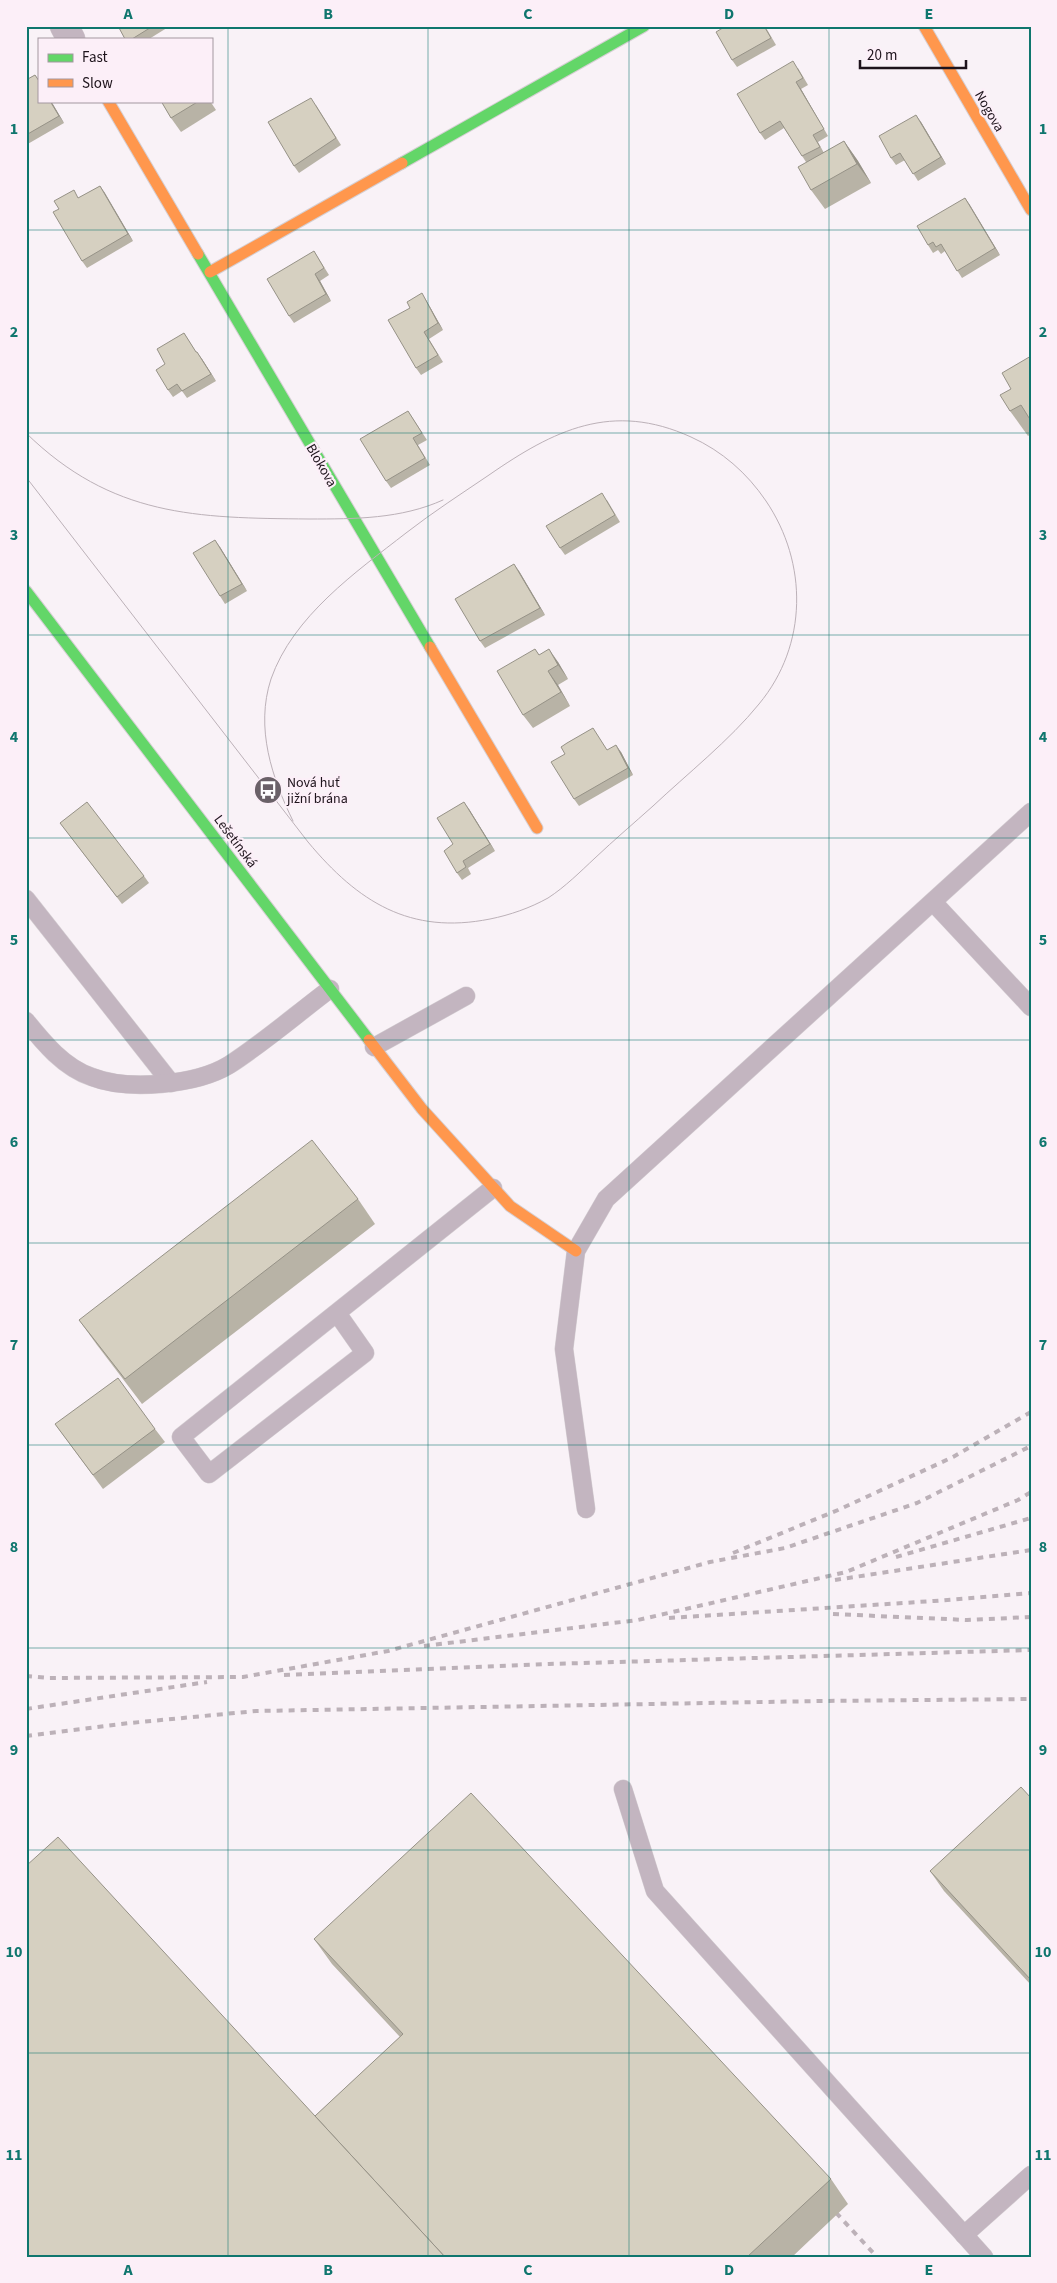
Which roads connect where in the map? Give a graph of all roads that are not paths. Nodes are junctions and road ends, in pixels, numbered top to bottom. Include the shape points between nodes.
1 (64, 26) edge
2 (644, 26) edge
3 (924, 26) edge
4 (70, 38) edge
5 (109, 102) edge
6 (1031, 210) edge
7 (210, 272) junction
8 (26, 591) edge
9 (1031, 812) edge
10 (537, 828) dead end
11 (26, 899) edge
12 (933, 902) junction
13 (330, 989) junction
14 (466, 996) dead end
15 (1031, 1007) edge
16 (26, 1020) edge
17 (374, 1047) junction
18 (171, 1083) junction
19 (493, 1188) junction
20 (576, 1251) junction
21 (336, 1313) junction
22 (586, 1509) dead end
23 (623, 1789) dead end
24 (1031, 2175) edge
25 (964, 2235) junction
26 (984, 2257) edge

1 - 4 street
2 - 7 street
3 - 6 street, Nogova
5 - 7 street, Blokova
7 - 10 street, Blokova
8 - 13 street, Lešetínská
9 - 12 lane
11 - 18 lane
12 - 15 lane
12 - 20 lane via 606,1199
13 - 17 street, Lešetínská
13 - 18 lane via 229,1065
14 - 17 lane
16 - 18 lane via 43,1042 69,1065 92,1077 118,1082
17 - 19 street, Lešetínská via 422,1109
19 - 20 street, Lešetínská via 510,1206
19 - 21 lane
20 - 22 lane via 564,1349
21 - 21 lane via 181,1437 209,1474 365,1353
23 - 25 lane via 656,1891
24 - 25 lane
25 - 26 lane

